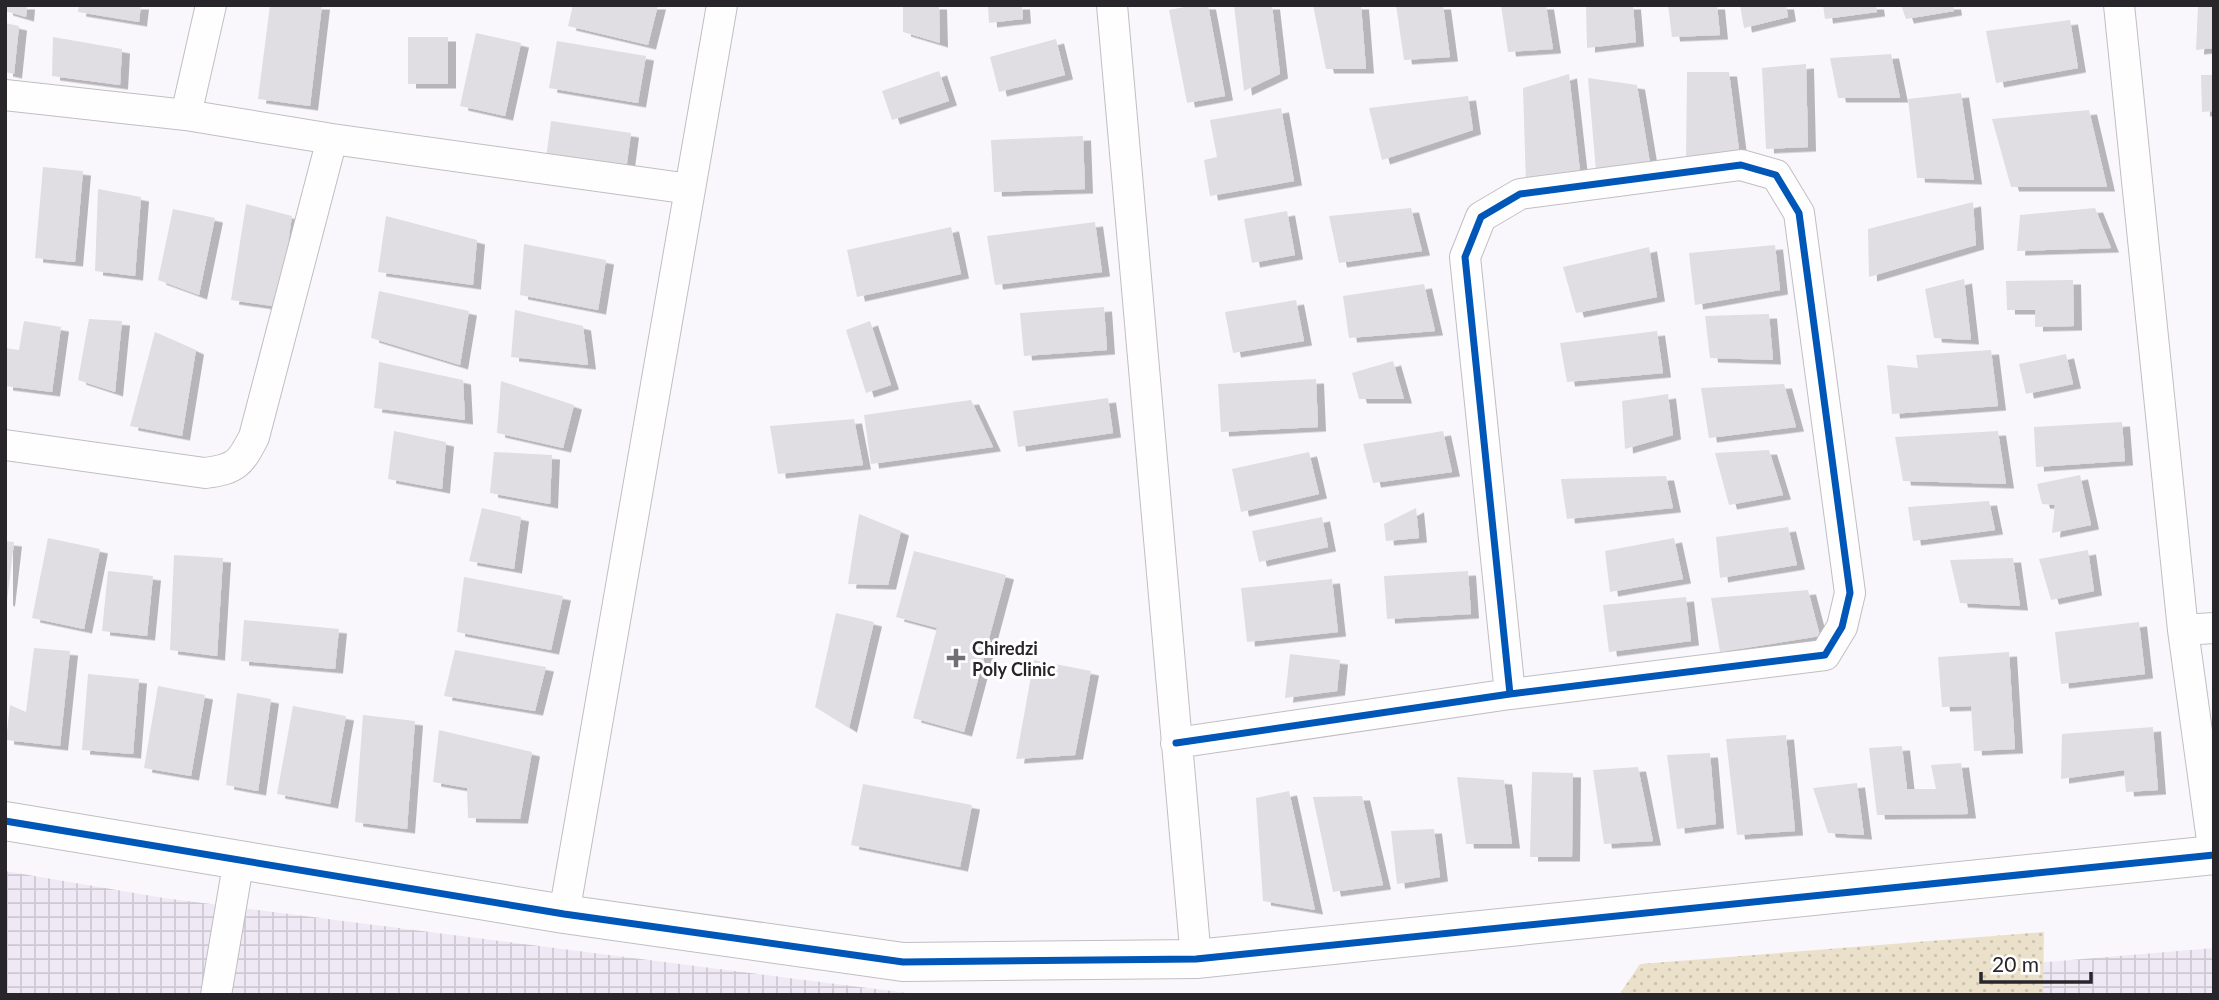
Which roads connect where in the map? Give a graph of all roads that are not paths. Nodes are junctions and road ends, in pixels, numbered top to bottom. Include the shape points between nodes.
1 (211, 5) edge
2 (722, 5) edge
3 (1112, 5) edge
4 (2119, 5) edge
5 (5, 95) edge
6 (186, 115) junction
7 (331, 139) junction
8 (690, 188) junction
9 (5, 444) edge
10 (2214, 628) edge
11 (2183, 630) junction
12 (1510, 694) junction
13 (1176, 743) junction
14 (5, 821) edge
15 (2214, 855) edge
16 (239, 859) junction
17 (564, 914) junction
18 (1196, 959) junction
19 (216, 995) edge

1 - 6 street
2 - 8 street
3 - 13 street
4 - 11 street
5 - 6 street
6 - 7 street
7 - 8 street
7 - 9 street via 254,437 242,460 205,473
8 - 17 street
10 - 11 street
11 - 15 street
12 - 12 street via 1825,655 1842,626 1850,593 1799,213 1776,175 1741,165 1520,194 1481,217 1465,257
12 - 13 street
13 - 18 street
14 - 16 street
15 - 18 street
16 - 17 street
16 - 19 street
17 - 18 street via 904,962

